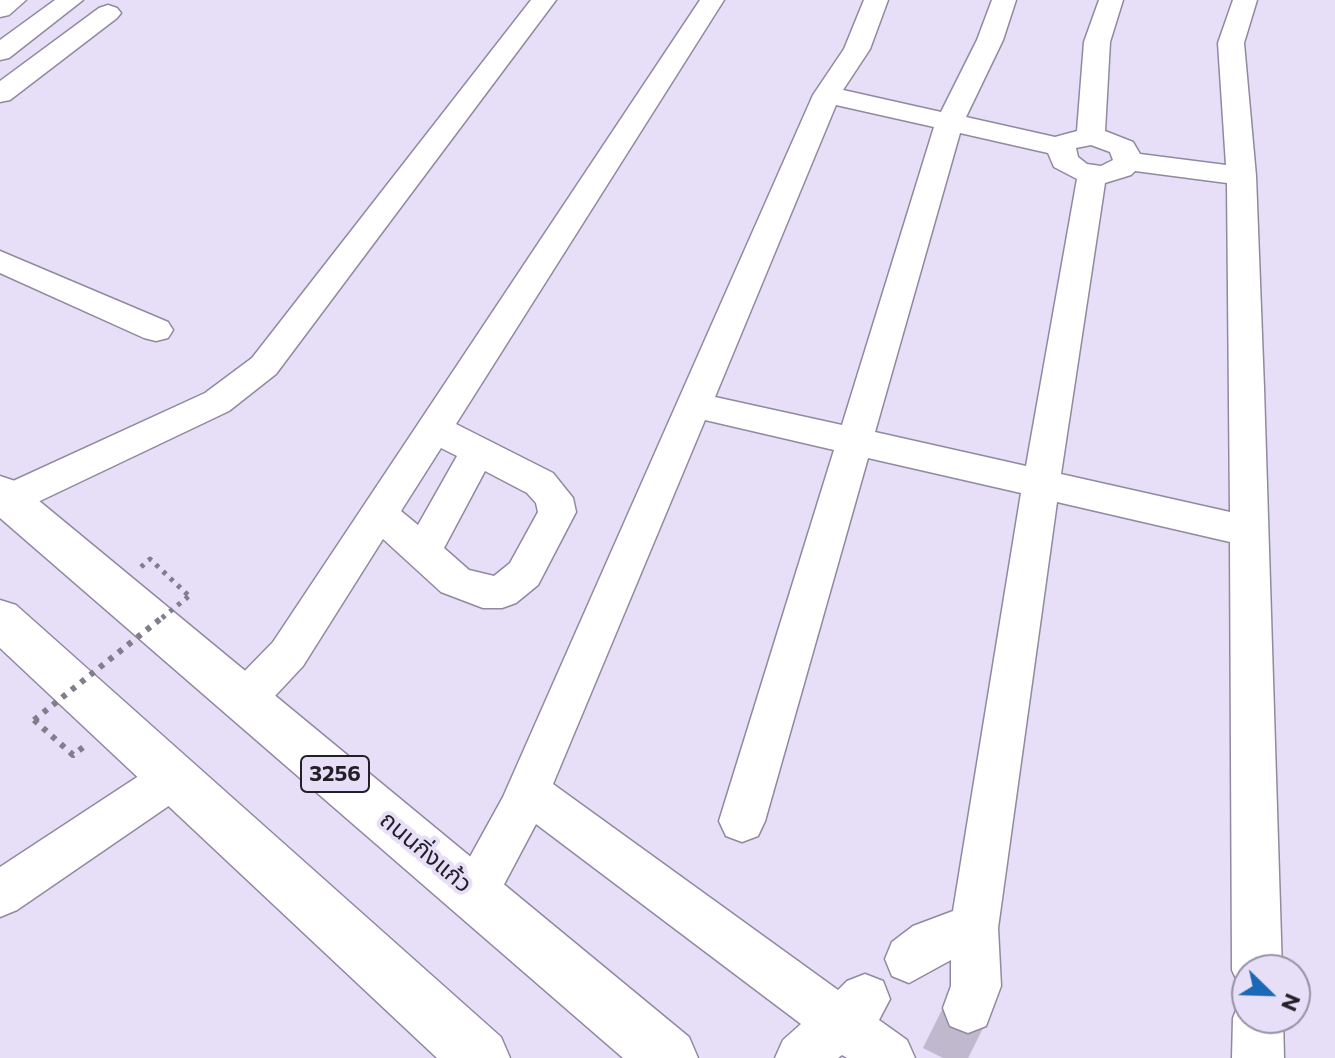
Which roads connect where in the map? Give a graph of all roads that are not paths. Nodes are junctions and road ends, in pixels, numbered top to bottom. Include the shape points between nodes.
1 (14, 0) edge
2 (71, 0) edge
3 (544, 0) edge
4 (712, 0) edge
5 (876, 0) edge
6 (1004, 0) edge
7 (1111, 0) edge
8 (1245, 0) edge
9 (0, 10) edge
10 (108, 13) dead end
11 (0, 52) edge
12 (0, 94) edge
13 (827, 95) junction
14 (949, 123) junction
15 (1091, 136) junction
16 (1061, 147) junction
17 (1128, 161) junction
18 (1092, 174) junction
19 (1241, 176) junction
20 (0, 261) edge
21 (156, 330) dead end
22 (692, 404) junction
23 (435, 429) junction
24 (854, 439) junction
25 (478, 451) junction
26 (1041, 483) junction
27 (4, 496) edge
28 (380, 514) junction
29 (1248, 531) junction
30 (422, 552) junction
31 (0, 619) edge
32 (246, 698) junction
33 (173, 778) junction
34 (528, 792) junction
35 (742, 821) dead end
36 (474, 893) junction
37 (0, 894) edge
38 (974, 928) junction
39 (1257, 954) edge
40 (909, 959) dead end
41 (968, 1008) tunnel mouth
42 (854, 1010) junction
43 (1258, 1034) edge
44 (480, 1058) edge
45 (668, 1058) edge
46 (801, 1058) edge
47 (889, 1058) edge
48 (1258, 1058) edge

1 - 9 street
2 - 11 street
3 - 27 street via 264,366 217,402
4 - 23 street
5 - 13 street via 857,49
6 - 14 street
7 - 15 street via 1097,42
8 - 19 street via 1231,43
10 - 12 street
13 - 14 street
13 - 22 street
14 - 16 street
14 - 24 street
15 - 16 street
15 - 17 street via 1123,148
16 - 18 street via 1069,166
17 - 18 street via 1114,172
17 - 19 street
18 - 26 street
19 - 29 street
20 - 21 street
22 - 24 street
22 - 34 street
23 - 25 street
23 - 28 street
24 - 26 street
24 - 35 street
25 - 30 street
25 - 30 street via 540,483 554,498 557,512 524,574 502,592 483,592 455,581
26 - 29 street
26 - 38 street
27 - 32 main road, ถนนกิ่งแก้ว / 3256
28 - 30 street
28 - 32 street via 288,654
29 - 39 street
31 - 33 main road
32 - 36 main road, ถนนกิ่งแก้ว / 3256
33 - 37 street
33 - 44 main road
34 - 36 street
34 - 42 street
36 - 45 main road, ถนนกิ่งแก้ว / 3256
38 - 40 street via 930,943
38 - 41 street via 976,986
42 - 46 street
42 - 47 street
43 - 48 street

